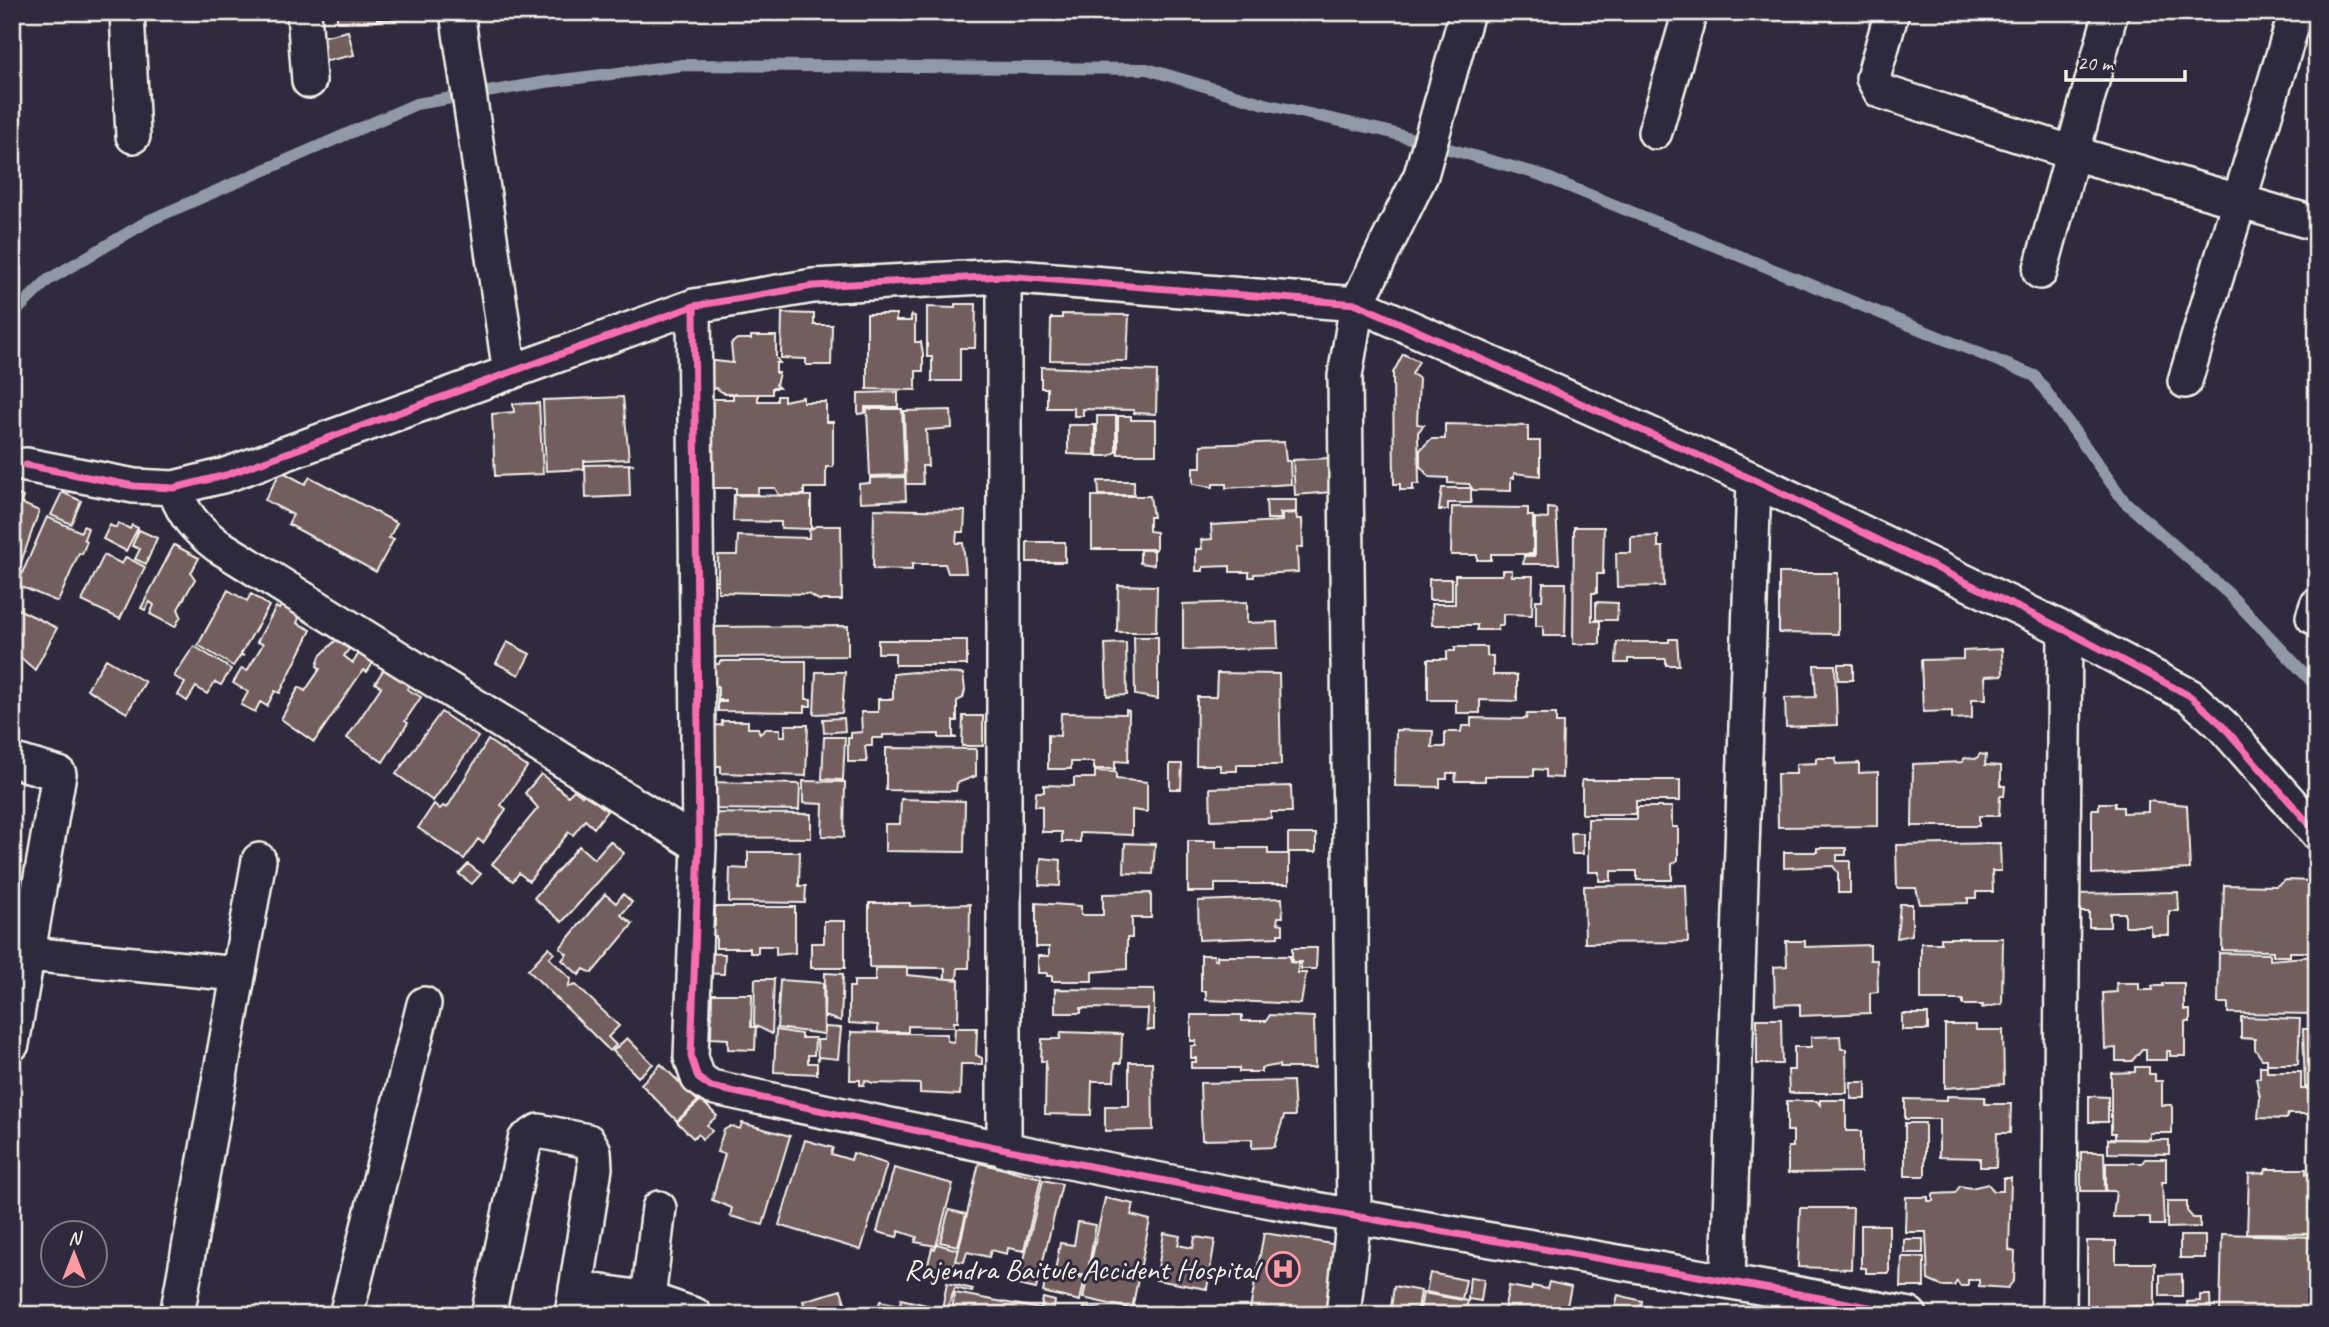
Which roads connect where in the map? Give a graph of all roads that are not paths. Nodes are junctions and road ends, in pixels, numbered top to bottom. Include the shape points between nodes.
1 (127, 12) edge
2 (304, 12) edge
3 (457, 12) edge
4 (1467, 12) edge
5 (1690, 12) edge
6 (1892, 12) edge
7 (2111, 12) edge
8 (2296, 12) edge
9 (309, 81) dead end
10 (1655, 132) dead end
11 (133, 136) dead end
12 (2073, 153) junction
13 (2239, 201) junction
14 (2317, 224) edge
15 (2039, 272) dead end
16 (1004, 276) junction
17 (1357, 304) junction
18 (694, 306) junction
19 (510, 373) junction
20 (2185, 381) dead end
21 (26, 465) dead end
22 (1754, 480) junction
23 (174, 488) junction
24 (2065, 630) junction
25 (12, 760) edge
26 (2317, 833) edge
27 (699, 845) junction
28 (259, 860) dead end
29 (28, 954) junction
30 (238, 974) junction
31 (425, 1004) dead end
32 (12, 1044) edge
33 (1004, 1150) junction
34 (659, 1208) dead end
35 (1354, 1216) junction
36 (1728, 1279) junction
37 (574, 1301) edge
38 (647, 1307) edge
39 (177, 1315) edge
40 (346, 1315) edge
41 (488, 1315) edge
42 (695, 1315) edge
43 (1343, 1315) edge
44 (1910, 1315) edge
45 (2059, 1315) edge

1 - 11 street
2 - 9 street
3 - 19 street
4 - 17 street via 1421,175
5 - 10 street
6 - 12 street via 1874,78 1880,91
7 - 12 street
8 - 13 street
12 - 13 street
12 - 15 street
13 - 14 street
13 - 20 street
16 - 17 street
16 - 18 street via 813,286
16 - 33 street
17 - 22 street
17 - 35 street via 1345,376
18 - 19 street
18 - 27 street
19 - 23 street via 226,475
21 - 23 street via 134,486
22 - 24 street
22 - 36 street
23 - 27 street via 193,527 217,545
24 - 26 street via 2190,696 2222,725
24 - 45 street
25 - 29 street via 58,775
27 - 33 street via 691,1057 698,1077 711,1087
28 - 30 street
29 - 30 street
29 - 32 street
30 - 39 street
31 - 40 street
33 - 35 street
34 - 38 street
35 - 36 street
35 - 43 street
36 - 44 street
37 - 38 street
37 - 41 street via 594,1151 588,1141 540,1131 525,1140
38 - 42 street

